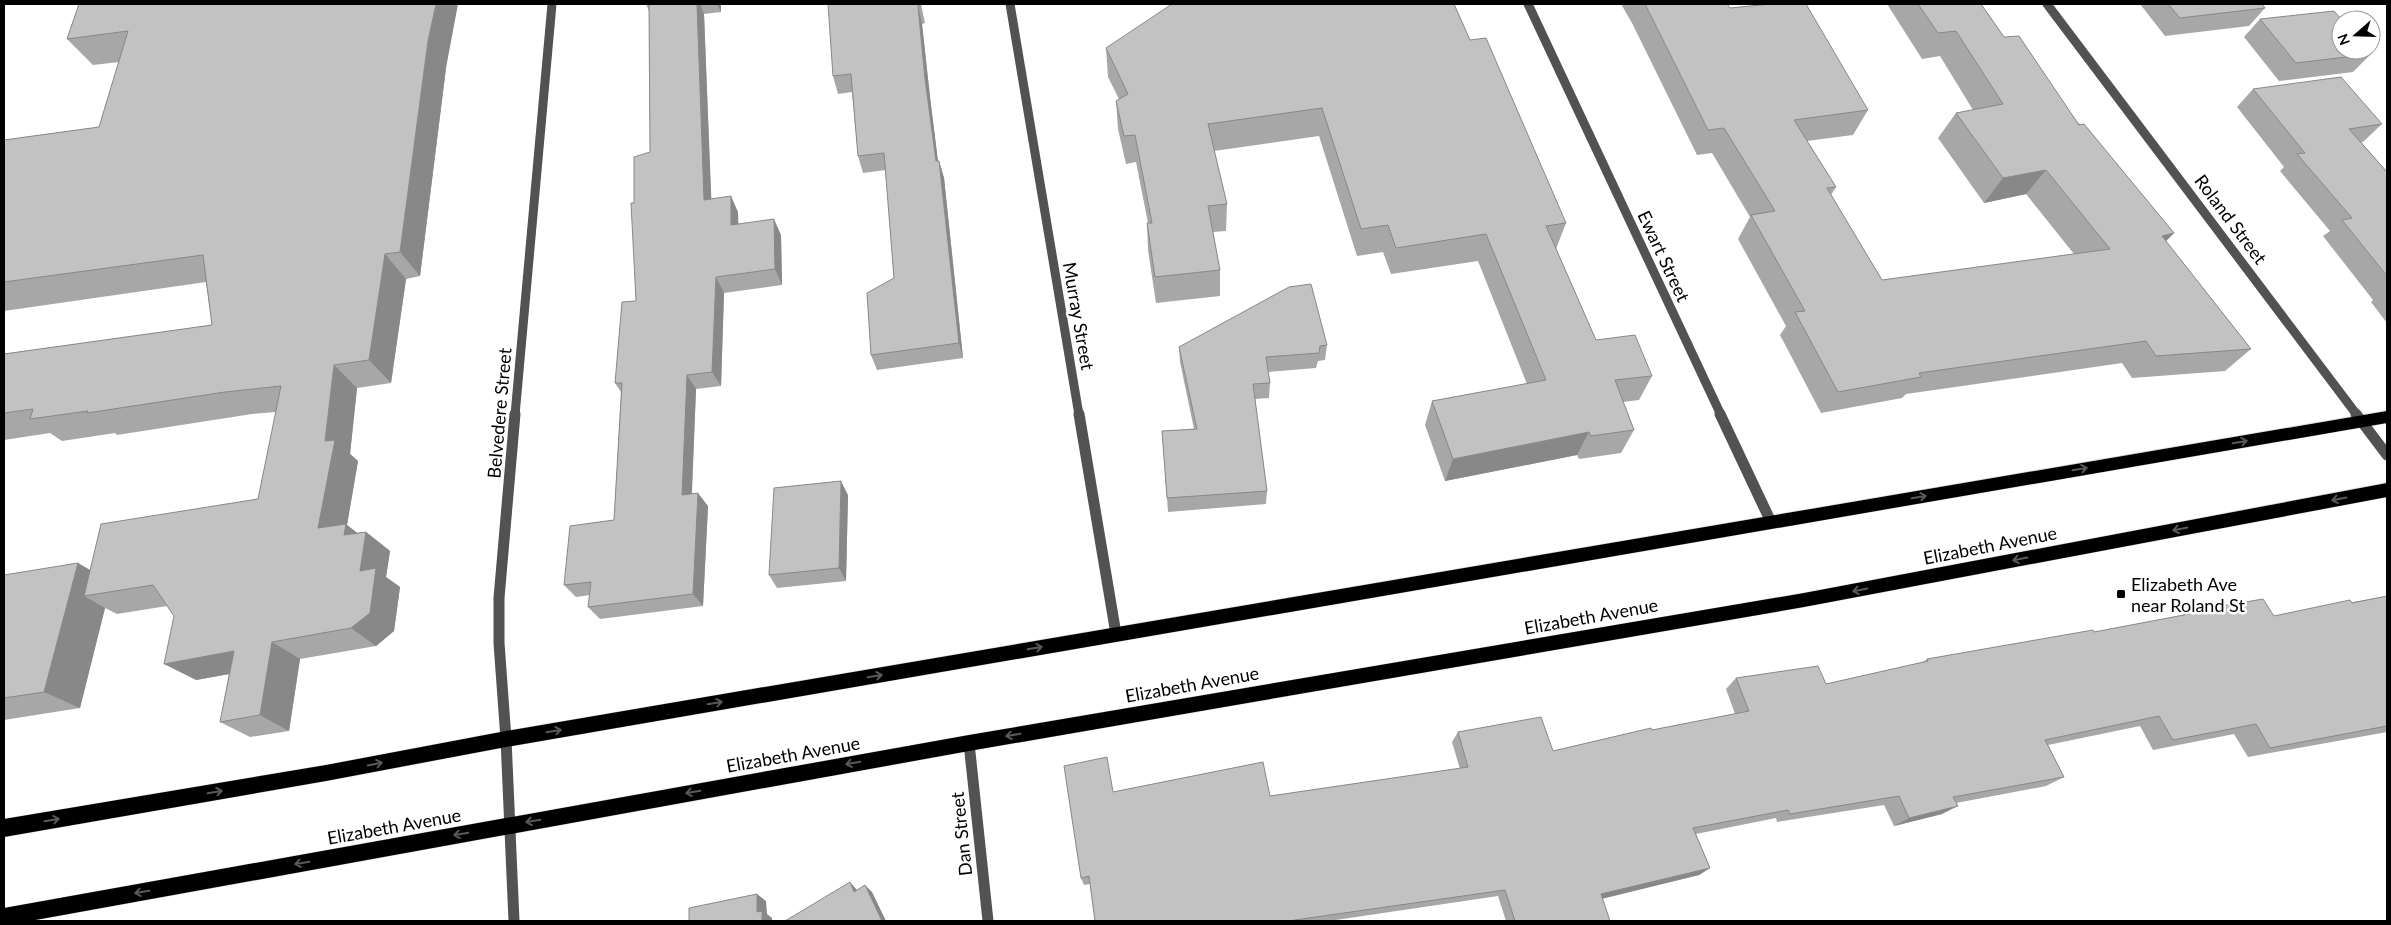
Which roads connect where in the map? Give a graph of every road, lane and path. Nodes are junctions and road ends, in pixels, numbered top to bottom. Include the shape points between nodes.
1 (552, 4) edge
2 (1010, 4) edge
3 (1528, 4) edge
4 (2047, 4) edge
5 (2387, 417) edge
6 (2362, 421) junction
7 (2387, 455) edge
8 (2387, 490) edge
9 (1771, 522) junction
10 (1116, 634) junction
11 (506, 739) junction
12 (969, 743) junction
13 (509, 825) junction
14 (4, 828) edge
15 (4, 918) edge
16 (514, 921) edge
17 (988, 921) edge

1 - 11 street, Belvedere Street via 499,598 498,644
2 - 10 street, Murray Street
3 - 9 street, Ewart Street
4 - 6 street, Roland Street
5 - 6 highway
6 - 7 street, Roland Street
9 -> 6 highway
8 -> 12 highway, Elizabeth Avenue via 1795,602
9 - 10 highway
11 -> 10 highway
11 - 13 street, Belvedere Street
14 -> 11 highway
12 -> 13 highway, Elizabeth Avenue
12 - 17 street, Dan Street
13 -> 15 highway, Elizabeth Avenue
13 - 16 street, Belvedere Street

